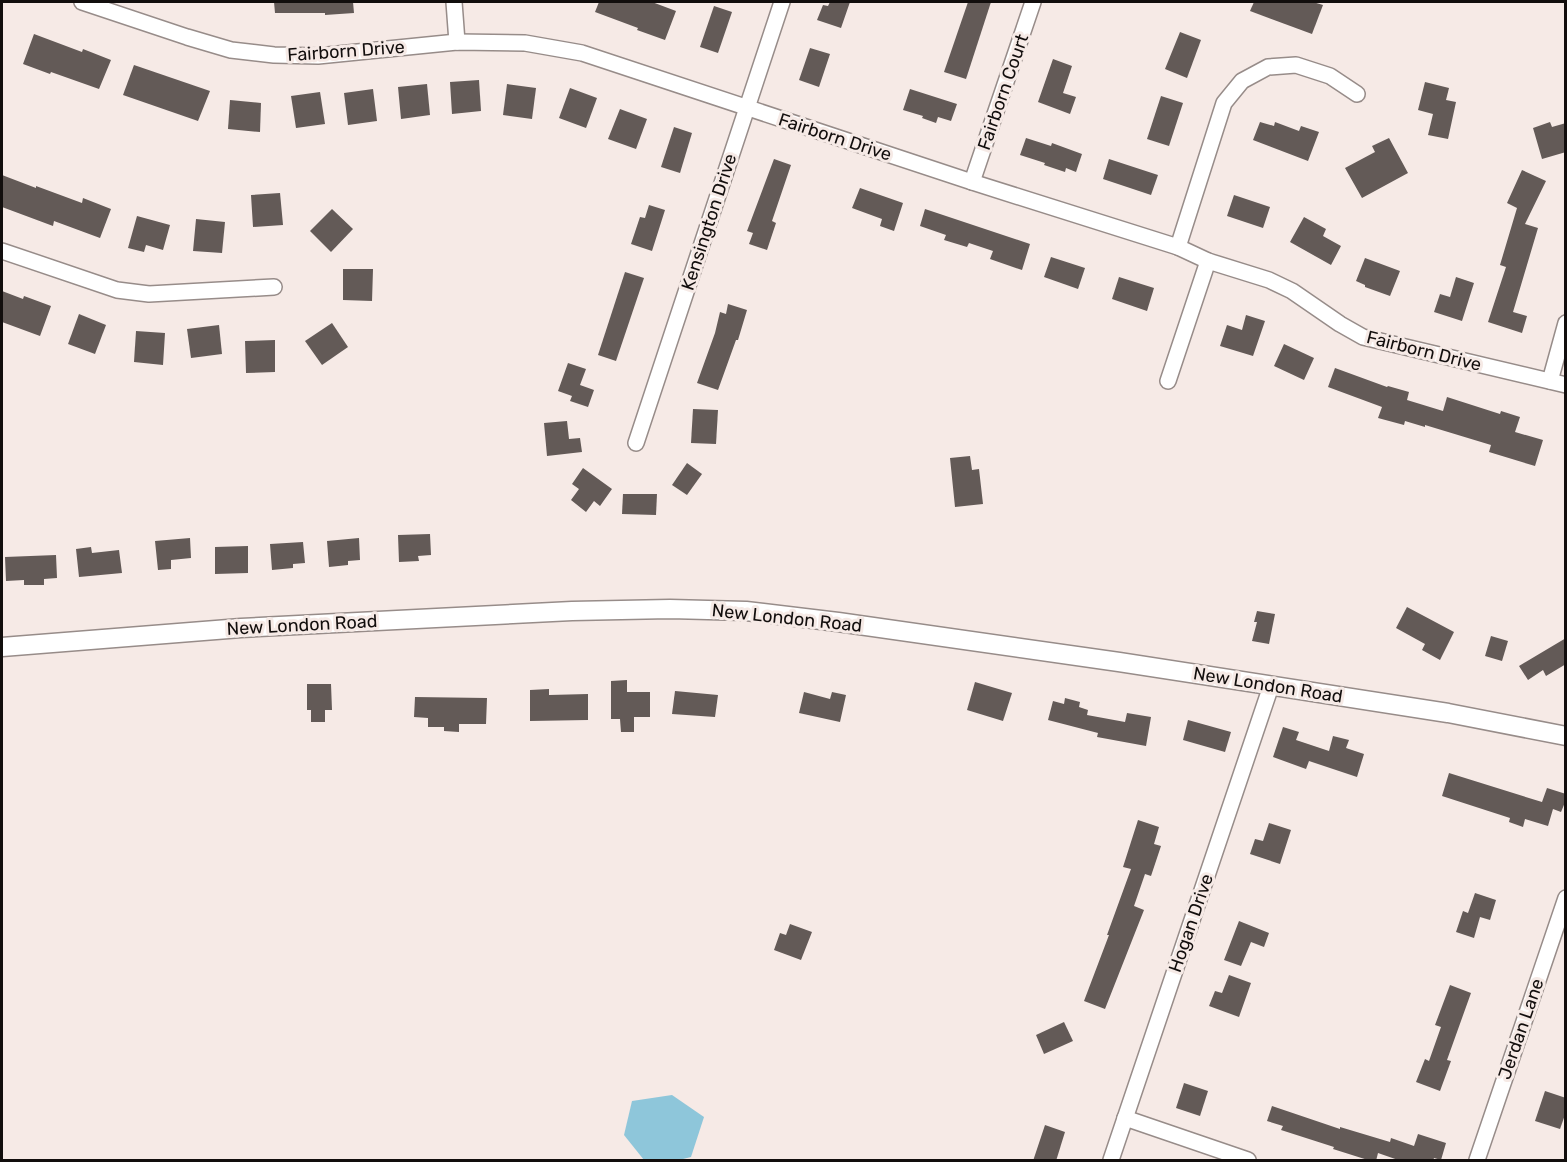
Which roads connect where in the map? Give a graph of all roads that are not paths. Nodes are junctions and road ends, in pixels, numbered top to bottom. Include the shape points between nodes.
1 (82, 2) edge
2 (454, 2) edge
3 (782, 2) edge
4 (1033, 2) edge
5 (457, 42) junction
6 (1357, 94) dead end
7 (747, 108) junction
8 (972, 182) junction
9 (1178, 248) junction
10 (2, 251) edge
11 (1208, 261) junction
12 (274, 287) dead end
13 (1566, 323) edge
14 (1168, 381) dead end
15 (1550, 381) junction
16 (1566, 385) edge
17 (636, 443) dead end
18 (2, 647) edge
19 (1271, 686) junction
20 (1566, 736) edge
21 (1566, 898) edge
22 (1125, 1118) junction
23 (1111, 1161) edge
24 (1248, 1161) edge
25 (1478, 1161) edge

1 - 5 street, Fairborn Drive via 209,44 274,55 318,56
2 - 5 street
3 - 7 street, Kensington Drive
4 - 8 street, Fairborn Court
5 - 7 street, Fairborn Drive via 525,43 582,53
6 - 9 street via 1330,76 1296,65 1268,67 1242,81 1224,103
7 - 8 street, Fairborn Drive
7 - 17 street, Kensington Drive
8 - 9 street, Fairborn Drive
9 - 11 street, Fairborn Drive
10 - 12 street via 117,290 149,294
11 - 14 street
11 - 15 street, Fairborn Drive via 1292,291 1363,337
13 - 15 street
15 - 16 street, Fairborn Drive
18 - 19 street, New London Road via 241,628 572,610 746,611
19 - 20 street, New London Road
19 - 22 street, Hogan Drive
21 - 25 street, Jerdan Lane
22 - 23 street, Hogan Drive
22 - 24 street

